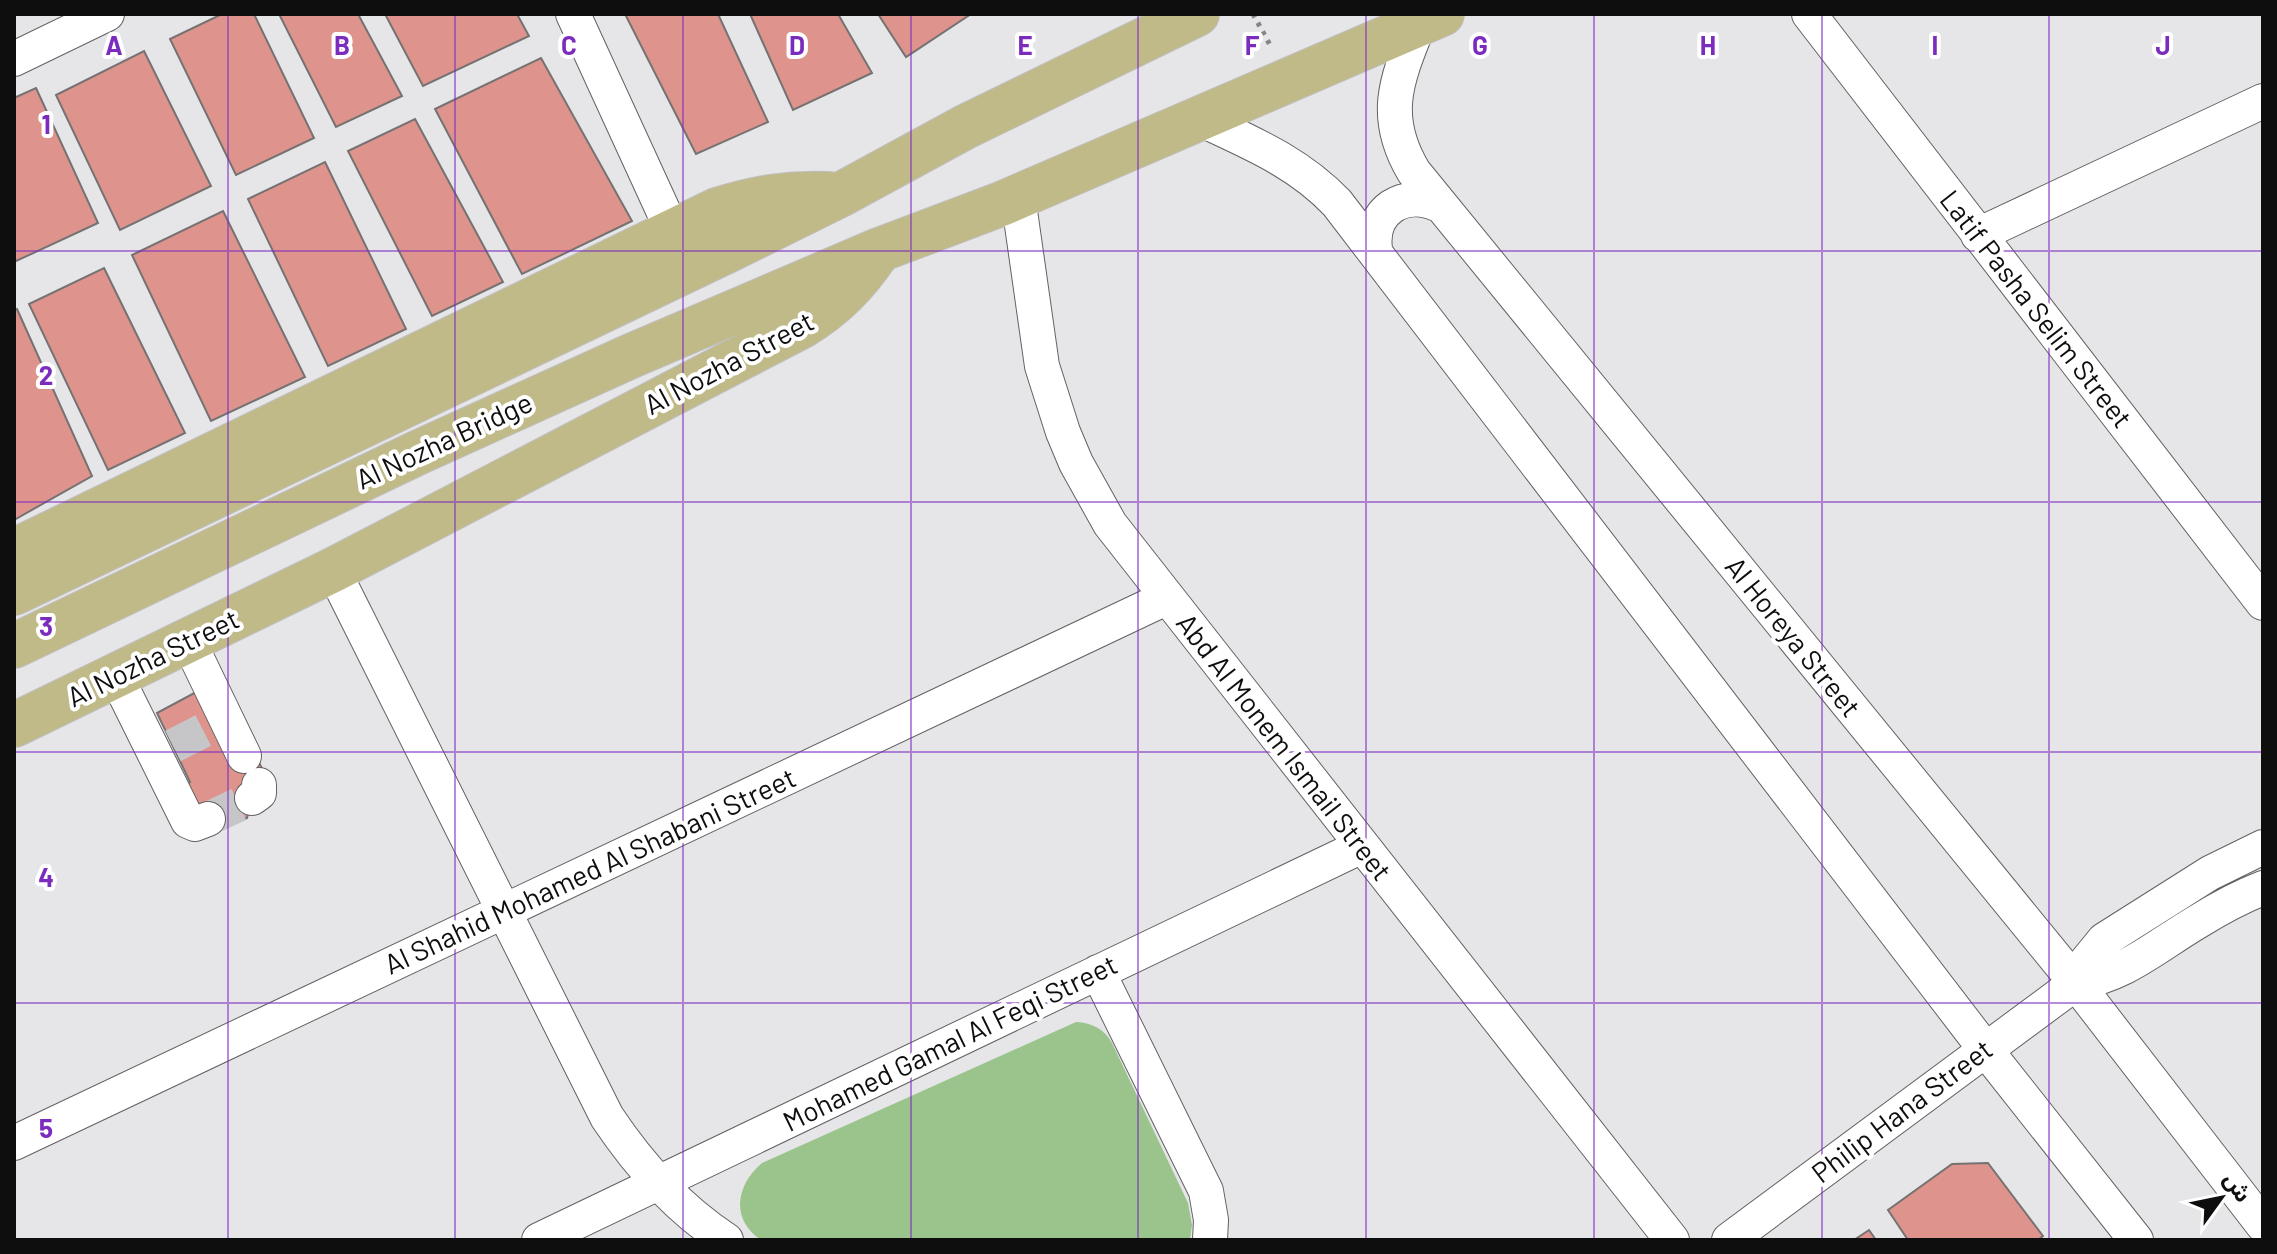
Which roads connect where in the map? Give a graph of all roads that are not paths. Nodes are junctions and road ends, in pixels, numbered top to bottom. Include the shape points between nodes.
1 (107, 14) edge
2 (573, 14) edge
3 (1197, 14) edge
4 (1809, 14) edge
5 (1430, 20) edge
6 (1127, 32) edge
7 (14, 59) edge
8 (2263, 101) edge
9 (1200, 119) junction
10 (840, 195) junction
11 (1018, 197) junction
12 (1439, 205) junction
13 (673, 232) junction
14 (1978, 235) junction
15 (1375, 249) junction
16 (879, 250) junction
17 (14, 551) edge
18 (333, 570) junction
19 (14, 593) edge
20 (1166, 598) junction
21 (2263, 603) edge
22 (188, 640) junction
23 (14, 646) edge
24 (116, 676) junction
25 (14, 725) edge
26 (252, 779) dead end
27 (208, 819) dead end
28 (1362, 846) junction
29 (2263, 847) edge
30 (2263, 888) edge
31 (503, 912) junction
32 (1098, 972) junction
33 (2076, 983) junction
34 (1985, 1049) junction
35 (14, 1143) edge
36 (658, 1183) junction
37 (2263, 1225) edge
38 (539, 1240) edge
39 (726, 1240) edge
40 (1210, 1240) edge
41 (1672, 1240) edge
42 (1729, 1240) edge
43 (2136, 1240) edge

1 - 7 street
2 - 13 street
3 - 6 main road
4 - 14 street, Latif Pasha Selim Street
5 - 9 main road
5 - 12 street, Al Horeya Street via 1396,85 1394,115 1406,158
6 - 10 main road
8 - 14 street
9 - 11 main road
9 - 15 street via 1301,170
10 - 13 main road via 798,192 757,197
10 - 19 main road, Al Nozha Bridge
11 - 16 main road
11 - 20 street, Abd Al Monem Ismail Street via 1035,332 1063,432 1110,524
12 - 15 street via 1418,198 1387,209 1375,227
12 - 33 street, Al Horeya Street
13 - 17 main road
14 - 21 street, Latif Pasha Selim Street
15 - 34 street
16 - 18 main road, Al Nozha Street via 841,299 802,326
16 - 23 main road, Al Nozha Bridge via 417,453
18 - 22 main road, Al Nozha Street
18 - 31 street
20 - 28 street, Abd Al Monem Ismail Street
20 - 31 street, Al Shahid Mohamed Al Shabani Street
22 - 24 main road, Al Nozha Street
22 - 26 street via 220,722
24 - 25 main road, Al Nozha Street
24 - 27 street via 164,750 188,821
28 - 32 street, Mohamed Gamal Al Feqi Street
28 - 41 street, Abd Al Monem Ismail Street
29 - 33 street, Philip Hana Street via 2210,873 2104,940
30 - 33 street, Philip Hana Street via 2198,921 2128,967
31 - 35 street, Al Shahid Mohamed Al Shabani Street
31 - 36 street via 607,1117
32 - 36 street, Mohamed Gamal Al Feqi Street
32 - 40 street via 1206,1191
33 - 34 street, Philip Hana Street
33 - 37 street, Al Horeya Street
34 - 42 street, Philip Hana Street
34 - 43 street
36 - 38 street, Mohamed Gamal Al Feqi Street
36 - 39 street

